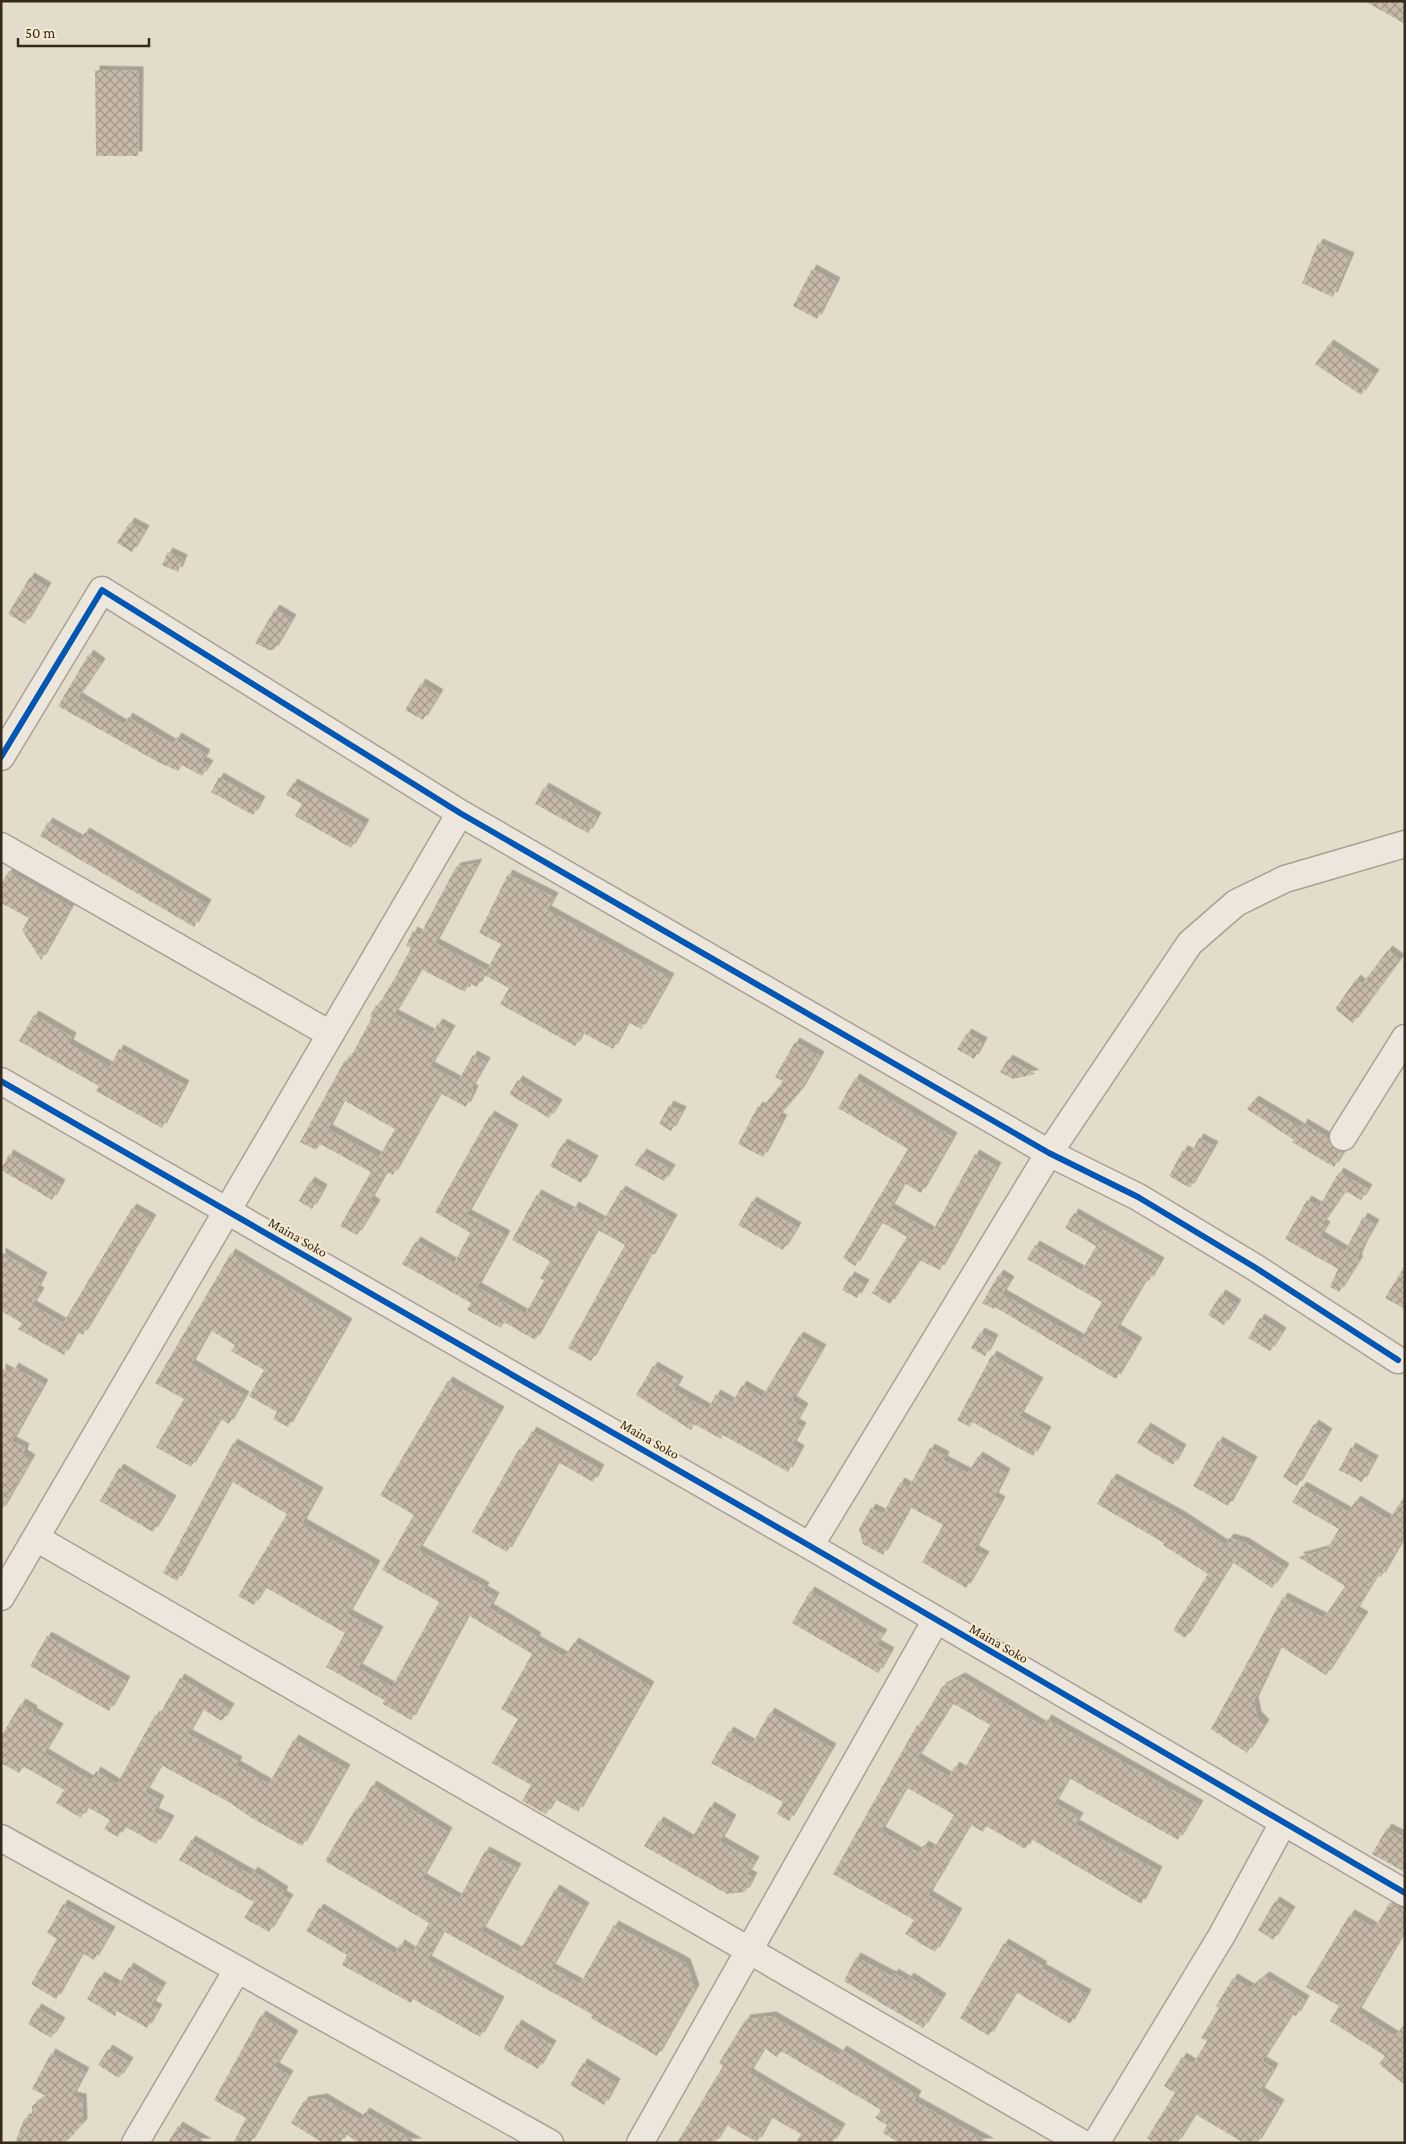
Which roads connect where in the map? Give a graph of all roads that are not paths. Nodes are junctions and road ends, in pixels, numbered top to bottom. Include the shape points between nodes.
1 (1, 757) edge
2 (460, 812) junction
3 (1, 846) edge
4 (1402, 851) edge
5 (330, 1034) junction
6 (1405, 1038) edge
7 (1, 1081) edge
8 (1343, 1137) dead end
9 (1049, 1153) junction
10 (228, 1210) junction
11 (1398, 1360) dead end
12 (36, 1538) junction
13 (810, 1546) junction
14 (9, 1566) edge
15 (1, 1597) edge
16 (936, 1620) junction
17 (1283, 1823) junction
18 (1, 1838) edge
19 (1405, 1893) edge
20 (750, 1949) junction
21 (237, 1970) junction
22 (135, 2143) edge
23 (550, 2143) edge
24 (640, 2143) edge
25 (1082, 2143) edge
26 (1096, 2143) edge

1 - 2 street via 102,590
2 - 5 street
2 - 9 street
3 - 5 street
4 - 9 street via 1285,879 1236,904 1190,943
5 - 10 street
6 - 8 street
7 - 10 street, Maina Soko
9 - 11 street via 1138,1196
9 - 13 street
10 - 12 street
10 - 13 street, Maina Soko
12 - 14 street
12 - 20 street
13 - 16 street, Maina Soko
14 - 15 street
16 - 17 street, Maina Soko
16 - 20 street
17 - 19 street, Maina Soko
17 - 26 street via 1222,1935
18 - 21 street
20 - 24 street
20 - 25 street
21 - 22 street
21 - 23 street

